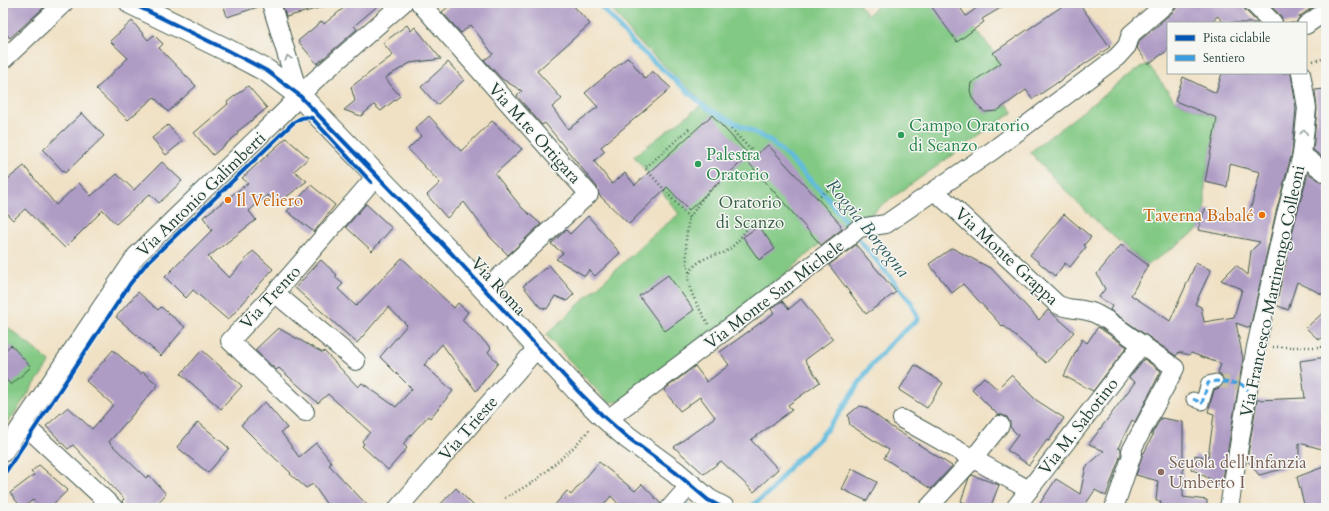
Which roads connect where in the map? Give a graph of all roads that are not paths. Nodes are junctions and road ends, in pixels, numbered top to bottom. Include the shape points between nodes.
1 (64, 3) edge
2 (131, 3) edge
3 (271, 3) edge
4 (403, 3) edge
5 (420, 3) edge
6 (1167, 3) edge
7 (1253, 3) edge
8 (1326, 11) edge
9 (1272, 22) edge
10 (1307, 24) edge
11 (3, 60) edge
12 (1306, 74) edge
13 (299, 95) junction
14 (1302, 155) junction
15 (1326, 173) edge
16 (377, 175) junction
17 (934, 191) junction
18 (485, 290) junction
19 (275, 293) junction
20 (1142, 344) junction
21 (538, 347) junction
22 (356, 361) dead end
23 (1216, 381) dead end
24 (1193, 399) dead end
25 (306, 412) dead end
26 (605, 417) junction
27 (902, 419) dead end
28 (22, 425) junction
29 (1000, 425) dead end
30 (3, 453) edge
31 (973, 459) junction
32 (690, 485) junction
33 (1029, 490) junction
34 (710, 505) edge
35 (114, 508) edge
36 (398, 508) edge
37 (670, 508) edge
38 (928, 508) edge
39 (1016, 508) edge
40 (1114, 508) edge
41 (1229, 508) edge

1 - 11 street
2 - 13 street, Via Roma via 266,71
13 -> 3 street
4 - 13 street, Via Antonio Galimberti
5 - 18 street, Via M.te Ortigara via 589,194
6 - 17 street, Via Monte San Michele via 1131,34 1127,46 1117,57 1040,116
7 - 9 street
8 - 10 street
14 -> 12 street, Via Francesco Martinengo Colleoni via 1307,108
13 - 16 street, Via Roma
13 - 28 street, Via Antonio Galimberti via 136,256
14 - 15 street
14 - 41 street, Via Francesco Martinengo Colleoni via 1244,387 1237,464
16 - 18 street, Via Roma
16 - 19 street, Via Trento
17 - 20 street, Via Monte Grappa via 1057,304 1096,314
17 - 26 street, Via Monte San Michele via 886,224 856,231
18 - 21 street, Via Roma
19 - 22 street
19 - 25 street, Via Trento via 230,341
20 - 33 street, Via M. Sabotino
20 - 40 street, Via Monte Grappa via 1175,368 1131,451 1133,452
21 - 26 street, Via Roma
21 - 36 street, Via Trieste
23 - 24 street via 1208,383 1202,403
26 - 32 street, Via Roma
27 - 31 street
28 - 30 street, Via Antonio Galimberti
28 - 35 street
29 - 31 street
31 - 33 street
31 - 38 street
32 - 34 street, Via Roma
32 - 37 street
33 - 39 street, Via M. Sabotino

